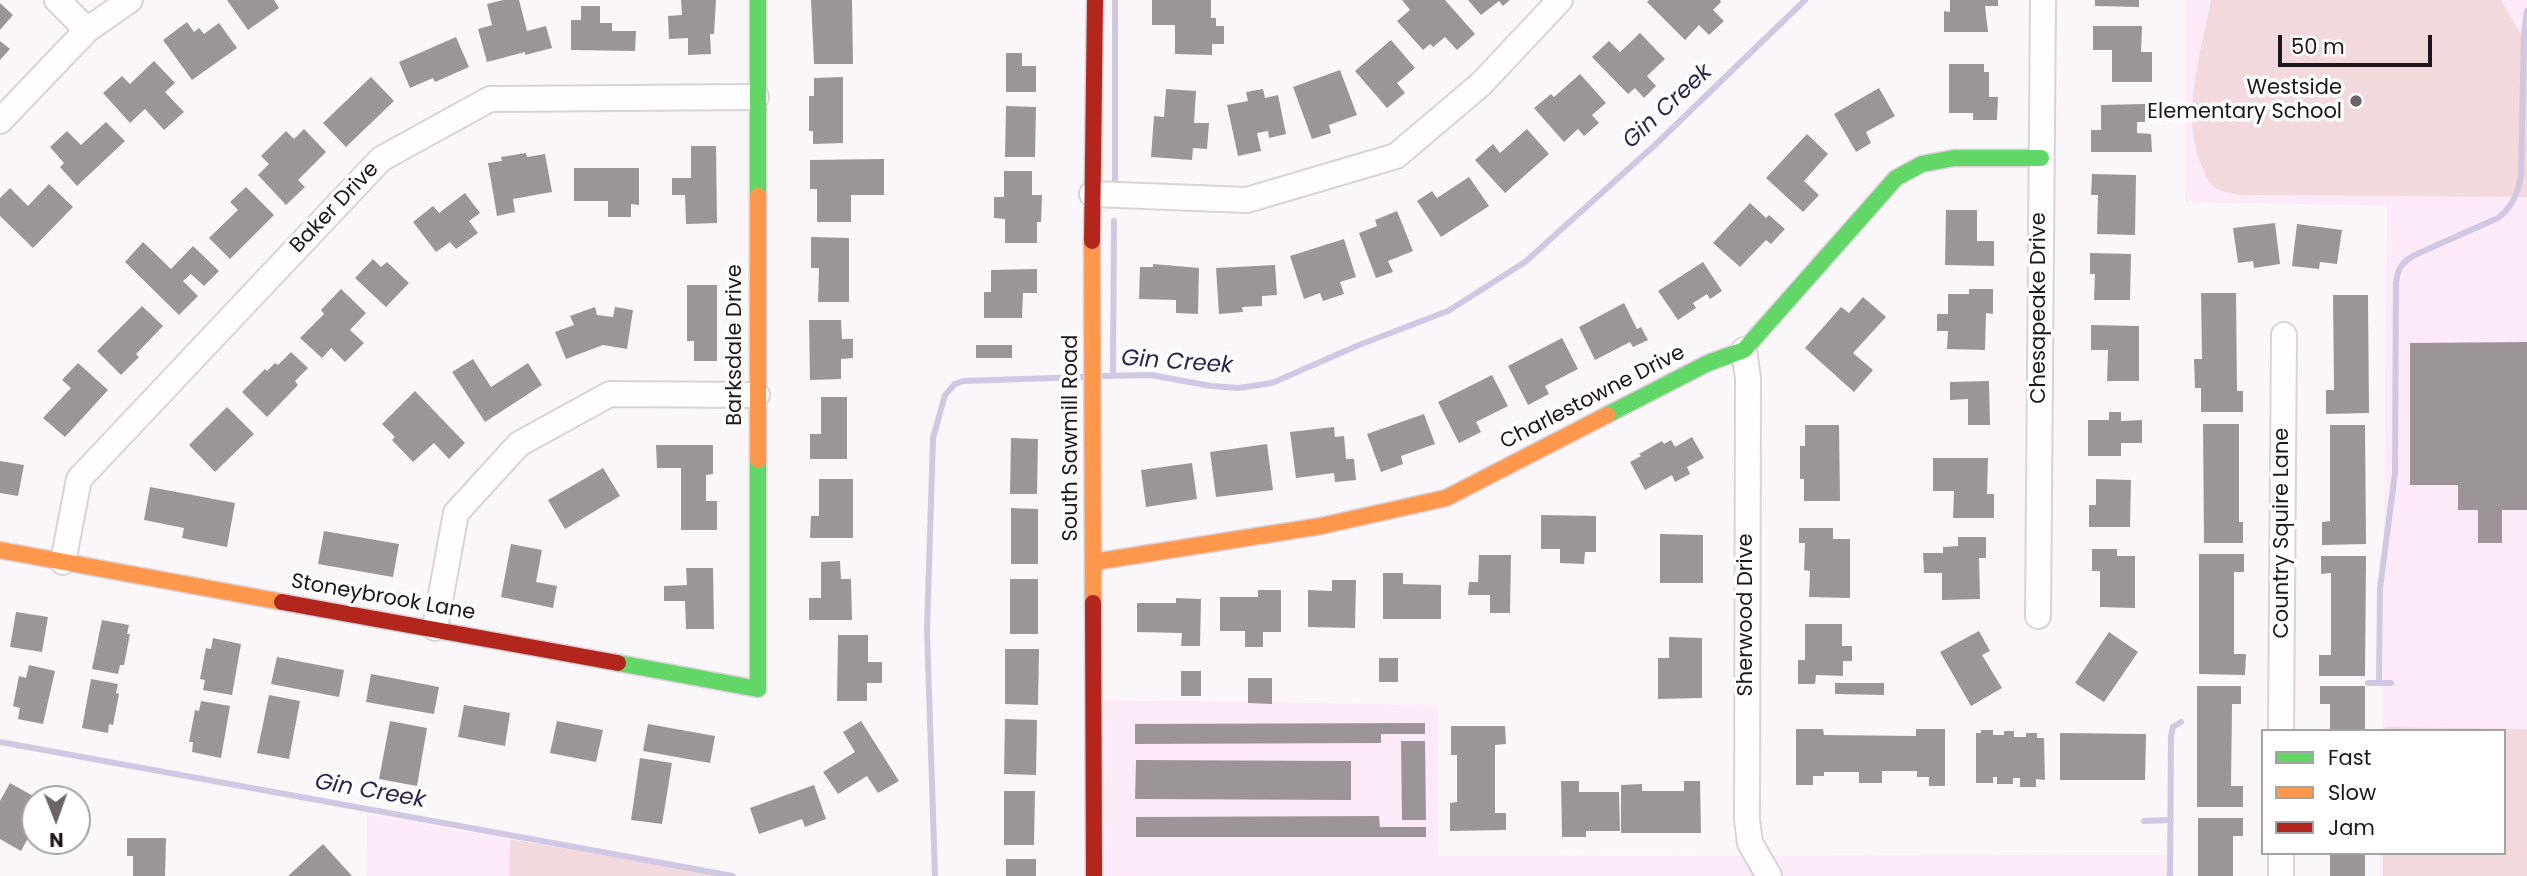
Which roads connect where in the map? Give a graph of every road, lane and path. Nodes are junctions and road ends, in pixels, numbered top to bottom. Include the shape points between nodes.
1 (57, 0) edge
2 (130, 0) edge
3 (758, 0) edge
4 (1095, 0) edge
5 (1560, 0) edge
6 (2043, 0) edge
7 (87, 30) junction
8 (756, 97) junction
9 (0, 121) edge
10 (2041, 158) junction
11 (1092, 194) junction
12 (2284, 335) dead end
13 (1744, 350) junction
14 (757, 395) junction
15 (0, 550) edge
16 (63, 562) junction
17 (1094, 562) junction
18 (2038, 616) dead end
19 (435, 628) junction
20 (758, 689) joint
21 (2281, 729) edge
22 (2281, 855) edge
23 (1094, 876) edge
24 (1769, 876) edge
25 (2281, 876) edge

1 - 7 street
2 - 7 street
3 - 8 street, Barksdale Drive
4 - 11 street, South Sawmill Road
5 - 11 street via 1480,84 1396,156 1247,200
6 - 10 street, Chesapeake Drive
7 - 9 street
8 - 14 street, Barksdale Drive
8 - 16 street, Baker Drive via 490,99 381,159 79,479
10 - 13 street, Charlestowne Drive via 1954,158 1923,164 1896,178
10 - 18 street, Chesapeake Drive
11 - 17 street, South Sawmill Road
12 - 21 street, Country Squire Lane
13 - 17 street, Charlestowne Drive via 1708,363 1446,498 1321,526
13 - 24 street, Sherwood Drive via 1748,379 1747,820 1750,843
14 - 19 street via 610,394 519,444 456,513
14 - 20 street, Barksdale Drive
15 - 16 street, Stoneybrook Lane
16 - 19 street, Stoneybrook Lane
17 - 23 street, South Sawmill Road
19 - 20 street, Stoneybrook Lane
22 - 25 street

